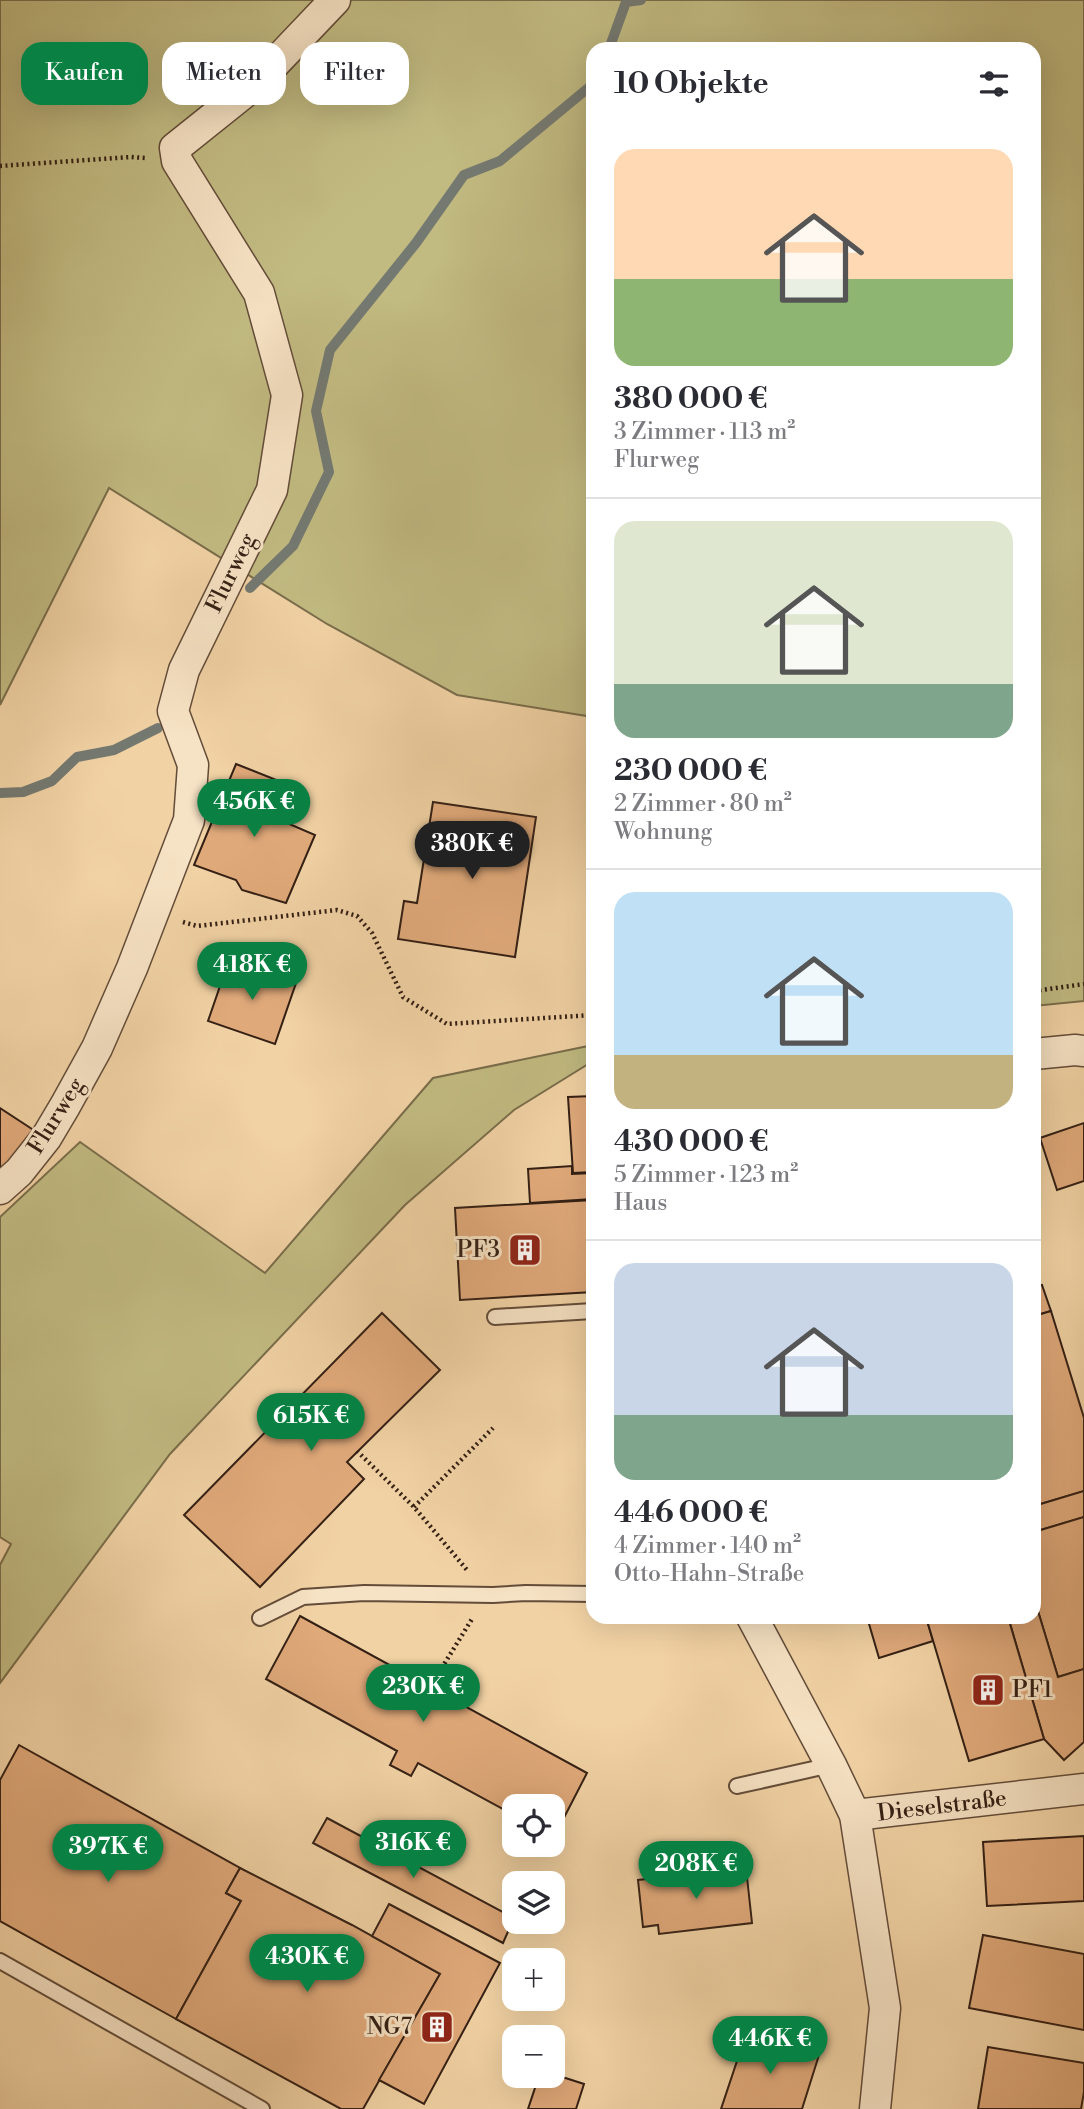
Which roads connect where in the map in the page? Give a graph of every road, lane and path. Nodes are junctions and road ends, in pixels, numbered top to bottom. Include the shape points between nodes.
1 (335, 0) edge
2 (177, 161) junction
3 (0, 166) edge
4 (153, 912) junction
5 (1084, 985) edge
6 (1041, 990) edge
7 (586, 1015) edge
8 (1084, 1051) edge
9 (1041, 1053) edge
10 (0, 1189) edge
11 (586, 1311) edge
12 (495, 1317) dead end
13 (493, 1428) dead end
14 (357, 1451) dead end
15 (414, 1507) junction
16 (488, 1594) junction
17 (586, 1594) edge
18 (260, 1618) dead end
19 (756, 1624) edge
20 (430, 1687) dead end
21 (831, 1765) junction
22 (737, 1786) dead end
23 (1084, 1789) edge
24 (855, 1815) junction
25 (0, 1961) edge
26 (262, 2109) edge
27 (875, 2109) edge

1 - 2 street via 255,84 175,148
2 - 3 path via 131,157
2 - 4 street, Flurweg via 259,293 287,395 272,490 184,670 173,711 193,765 189,820
4 - 7 path via 197,926 337,910 356,916 372,933 403,997 447,1024
4 - 10 street, Flurweg via 97,1048 65,1106 46,1138
5 - 6 path
8 - 9 street
11 - 12 lane
13 - 15 path
14 - 15 path
15 - 16 path
16 - 17 lane
16 - 18 lane via 364,1592 303,1597
16 - 20 path
19 - 21 street, Dieselstraße
21 - 22 lane
21 - 24 street, Dieselstraße
23 - 24 street, Dieselstraße
24 - 27 street via 885,2008
25 - 26 lane

